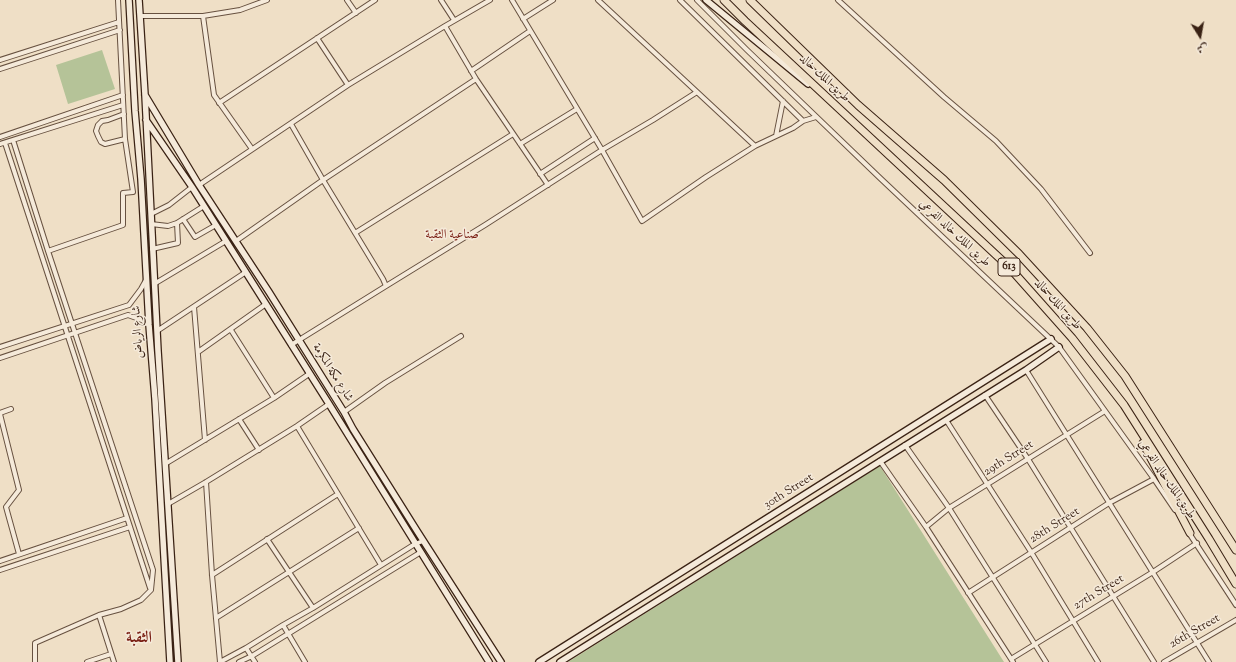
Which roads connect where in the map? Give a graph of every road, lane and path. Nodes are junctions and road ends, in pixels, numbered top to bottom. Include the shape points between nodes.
1 (118, 0) edge
2 (129, 0) edge
3 (139, 0) edge
4 (267, 0) edge
5 (348, 0) edge
6 (375, 0) edge
7 (441, 0) edge
8 (490, 0) edge
9 (512, 0) edge
10 (553, 0) edge
11 (598, 0) edge
12 (680, 0) edge
13 (697, 0) edge
14 (706, 0) edge
15 (724, 0) edge
16 (750, 0) edge
17 (838, 0) edge
18 (356, 13) junction
19 (140, 16) junction
20 (203, 16) junction
21 (523, 19) junction
22 (454, 20) junction
23 (119, 22) junction
24 (445, 26) junction
25 (120, 30) junction
26 (530, 31) junction
27 (317, 38) junction
28 (0, 60) edge
29 (0, 69) edge
30 (471, 71) junction
31 (476, 79) junction
32 (348, 85) junction
33 (697, 92) junction
34 (145, 95) junction
35 (123, 96) junction
36 (783, 101) junction
37 (219, 103) junction
38 (123, 105) junction
39 (577, 109) junction
40 (844, 113) junction
41 (124, 114) junction
42 (816, 117) junction
43 (146, 120) junction
44 (803, 122) junction
45 (290, 124) junction
46 (513, 134) junction
47 (157, 136) junction
48 (776, 136) junction
49 (0, 137) edge
50 (595, 138) junction
51 (125, 139) junction
52 (13, 140) junction
53 (147, 142) junction
54 (5, 143) junction
55 (0, 144) edge
56 (520, 144) junction
57 (755, 146) junction
58 (252, 149) junction
59 (602, 150) junction
60 (540, 174) junction
61 (141, 179) junction
62 (323, 180) junction
63 (149, 181) junction
64 (199, 185) junction
65 (548, 185) junction
66 (192, 187) junction
67 (204, 206) junction
68 (151, 214) junction
69 (182, 219) junction
70 (177, 223) junction
71 (151, 224) junction
72 (216, 225) junction
73 (355, 233) junction
74 (226, 241) junction
75 (236, 241) junction
76 (152, 249) junction
77 (48, 251) junction
78 (1090, 253) dead end
79 (244, 270) junction
80 (255, 271) junction
81 (147, 278) junction
82 (154, 284) junction
83 (386, 286) junction
84 (266, 304) junction
85 (126, 306) junction
86 (194, 307) junction
87 (128, 315) junction
88 (73, 324) junction
89 (66, 326) junction
90 (149, 326) junction
91 (231, 330) junction
92 (157, 331) junction
93 (76, 332) junction
94 (68, 335) junction
95 (461, 336) dead end
96 (1051, 339) junction
97 (299, 340) junction
98 (291, 345) junction
99 (1059, 347) junction
100 (0, 348) edge
101 (198, 352) junction
102 (0, 358) edge
103 (1026, 370) junction
104 (309, 374) junction
105 (985, 395) junction
106 (274, 398) junction
107 (329, 404) junction
108 (1124, 405) junction
109 (11, 409) dead end
110 (1105, 410) junction
111 (344, 412) junction
112 (0, 414) edge
113 (239, 419) junction
114 (946, 420) junction
115 (297, 426) junction
116 (1066, 435) junction
117 (205, 440) junction
118 (905, 445) junction
119 (259, 450) junction
120 (1028, 459) junction
121 (880, 461) junction
122 (165, 464) junction
123 (1154, 478) junction
124 (206, 482) junction
125 (988, 484) junction
126 (338, 494) junction
127 (1110, 503) junction
128 (168, 504) junction
129 (948, 508) junction
130 (127, 518) junction
131 (130, 527) junction
132 (926, 527) junction
133 (1070, 527) junction
134 (359, 528) junction
135 (162, 532) junction
136 (170, 532) junction
137 (1190, 533) junction
138 (267, 539) junction
139 (423, 541) junction
140 (1197, 543) junction
141 (415, 544) junction
142 (1236, 550) edge
143 (421, 552) junction
144 (1031, 552) junction
145 (20, 554) junction
146 (0, 560) edge
147 (381, 565) junction
148 (0, 570) edge
149 (289, 572) junction
150 (1153, 572) junction
151 (212, 575) junction
152 (992, 579) junction
153 (1236, 584) edge
154 (151, 590) junction
155 (968, 593) junction
156 (1113, 596) junction
157 (1236, 605) edge
158 (313, 608) junction
159 (99, 615) junction
160 (216, 618) junction
161 (1073, 620) junction
162 (1236, 620) edge
163 (283, 625) junction
164 (287, 634) junction
165 (1197, 642) junction
166 (1035, 645) junction
167 (246, 648) junction
168 (111, 654) junction
169 (252, 656) junction
170 (1012, 660) edge
171 (35, 662) edge
172 (86, 662) edge
173 (114, 662) edge
174 (170, 662) edge
175 (178, 662) edge
176 (220, 662) edge
177 (239, 662) edge
178 (255, 662) edge
179 (305, 662) edge
180 (489, 662) edge
181 (501, 662) edge
182 (539, 662) edge
183 (560, 662) edge
184 (1046, 662) edge
185 (1098, 662) edge
186 (1154, 662) edge
187 (1164, 662) edge
188 (1209, 662) edge

1 - 23 street
2 - 61 main road, شارع الرياض
3 - 19 main road, شارع الرياض
4 - 20 street via 240,10
5 - 18 street
6 - 18 street
7 - 22 street
8 - 22 street
9 - 21 street
10 - 21 street
11 - 33 street
12 - 36 street
13 - 42 street, طريق الملك خالد الفرعي
14 - 40 main road
15 - 40 highway, طريق الملك خالد / 613
16 - 142 highway, طريق الملك خالد / 613 via 858,105 944,180 1019,254 1087,328 1124,376
17 - 78 street via 996,141 1041,189
18 - 27 street
19 - 20 street
19 - 34 main road, شارع الرياض
20 - 37 street via 214,95
21 - 26 street
22 - 24 street
23 - 25 street
23 - 28 street
24 - 30 street
24 - 32 street
25 - 29 street
25 - 35 street
26 - 30 street
26 - 39 street
27 - 32 street
27 - 37 street
30 - 31 street
31 - 46 street
31 - 62 street
32 - 45 street
33 - 57 street
33 - 59 street
34 - 43 main road, شارع الرياض
34 - 64 main road, شارع مكة المكرمة
35 - 38 street
35 - 49 street
36 - 44 street
36 - 48 street
37 - 58 street
38 - 41 street
38 - 52 street
39 - 50 street
39 - 56 street
40 - 108 highway, طريق الملك خالد / 613 via 1008,266 1072,338
41 - 51 street
41 - 51 street via 102,121 96,131 101,142 105,144
42 - 44 street
42 - 96 street, طريق الملك خالد الفرعي
43 - 47 main road, شارع مكة المكرمة
43 - 53 main road, شارع الرياض
44 - 48 street
45 - 58 street
45 - 62 street
46 - 56 street
46 - 73 street
47 - 53 main road
47 - 66 main road, شارع مكة المكرمة
48 - 57 street
50 - 59 street
50 - 60 street
51 - 77 street via 133,192 123,193 122,225
52 - 54 street
52 - 77 street
53 - 63 main road, شارع الرياض
54 - 55 street
54 - 89 street
56 - 60 street
57 - 59 street via 642,221
58 - 64 street
59 - 65 street
60 - 65 street
61 - 63 main road
61 - 81 main road, شارع الرياض
62 - 73 street
62 - 75 street
63 - 68 main road, شارع الرياض
64 - 75 main road, شارع مكة المكرمة
65 - 83 street
66 - 67 main road, شارع مكة المكرمة
66 - 68 street via 169,205
67 - 69 street
67 - 72 main road, شارع مكة المكرمة
68 - 71 main road, شارع الرياض
69 - 70 street
69 - 72 street via 195,237
70 - 71 street via 168,226
70 - 76 street via 178,243
71 - 76 main road, شارع الرياض
72 - 74 main road, شارع مكة المكرمة
73 - 83 street
74 - 79 main road, شارع مكة المكرمة
74 - 82 street
75 - 80 main road, شارع مكة المكرمة
76 - 82 main road, شارع الرياض
77 - 88 street
79 - 80 main road via 246,266
79 - 84 main road, شارع مكة المكرمة
79 - 86 street
80 - 97 main road, شارع مكة المكرمة
81 - 85 street
81 - 90 main road, شارع الرياض
82 - 92 main road, شارع الرياض
83 - 97 street
84 - 91 street
84 - 98 main road, شارع مكة المكرمة
85 - 87 street
85 - 88 street
86 - 92 street
86 - 101 street
87 - 90 street via 142,320
87 - 93 street
88 - 89 street
88 - 93 street
89 - 94 street
89 - 100 street
90 - 135 main road, شارع الرياض
91 - 101 street
91 - 106 street
92 - 122 main road, شارع الرياض
93 - 94 street
93 - 154 street via 153,570
94 - 102 street
94 - 130 street
95 - 111 street
96 - 99 street, طريق الملك خالد الفرعي
96 - 182 main road, 30th Street
97 - 98 street
97 - 111 main road, شارع مكة المكرمة
98 - 104 main road, شارع مكة المكرمة
99 - 103 main road, 30th Street
99 - 110 street, طريق الملك خالد الفرعي
101 - 117 street
103 - 105 main road, 30th Street
103 - 116 street
104 - 106 street
104 - 107 main road, شارع مكة المكرمة
105 - 114 main road, 30th Street
105 - 120 street
106 - 113 street
107 - 115 street
107 - 141 main road, شارع مكة المكرمة
108 - 137 highway
108 - 153 highway, طريق الملك خالد / 613
109 - 112 street
110 - 116 street, 29th Street
110 - 123 street, طريق الملك خالد الفرعي
111 - 139 main road, شارع مكة المكرمة
112 - 145 street via 20,490 6,507
113 - 117 street
113 - 119 street
114 - 118 main road, 30th Street
114 - 125 street
115 - 119 street
115 - 126 street
116 - 120 street, 29th Street
116 - 127 street
117 - 122 street
118 - 121 main road, 30th Street
118 - 129 street
119 - 124 street
120 - 125 street, 29th Street
120 - 133 street
121 - 132 street
121 - 183 main road, 30th Street
122 - 128 main road, شارع الرياض
123 - 127 street, 28th Street
123 - 137 street, طريق الملك خالد الفرعي
124 - 128 street
124 - 151 street
125 - 129 street, 29th Street
125 - 144 street
126 - 134 street
126 - 138 street
127 - 133 street, 28th Street
127 - 150 street
128 - 136 main road, شارع الرياض
129 - 132 street, 29th Street
129 - 152 street
130 - 131 street
130 - 145 street
131 - 148 street
131 - 154 street
132 - 155 street
133 - 144 street, 28th Street
133 - 156 street
134 - 147 street
134 - 149 street
135 - 136 main road
135 - 174 main road, شارع الرياض
136 - 175 main road, شارع الرياض
137 - 140 street, طريق الملك خالد الفرعي
138 - 149 street
138 - 151 street
139 - 141 street
139 - 181 main road, شارع مكة المكرمة
140 - 150 street, 27th Street
140 - 157 street, طريق الملك خالد الفرعي
141 - 143 main road, شارع مكة المكرمة
141 - 147 street
143 - 164 street
143 - 180 main road, شارع مكة المكرمة
144 - 152 street, 28th Street
144 - 161 street
145 - 146 street
147 - 158 street
149 - 158 street
149 - 160 street
150 - 156 street, 27th Street
150 - 165 street
151 - 160 street
152 - 155 street, 28th Street
152 - 166 street
154 - 159 street via 141,600
155 - 170 street
156 - 161 street, 27th Street
156 - 186 street
158 - 163 street
159 - 168 street
159 - 171 street via 35,643
160 - 176 street
161 - 166 street, 27th Street
161 - 185 street
162 - 165 street, 26th Street
163 - 164 street
163 - 167 street
164 - 169 street
164 - 179 street
165 - 187 street, 26th Street
165 - 188 street
166 - 170 street, 27th Street
166 - 184 street
167 - 169 street
167 - 176 street
168 - 172 street
168 - 173 street
169 - 177 street
169 - 178 street

